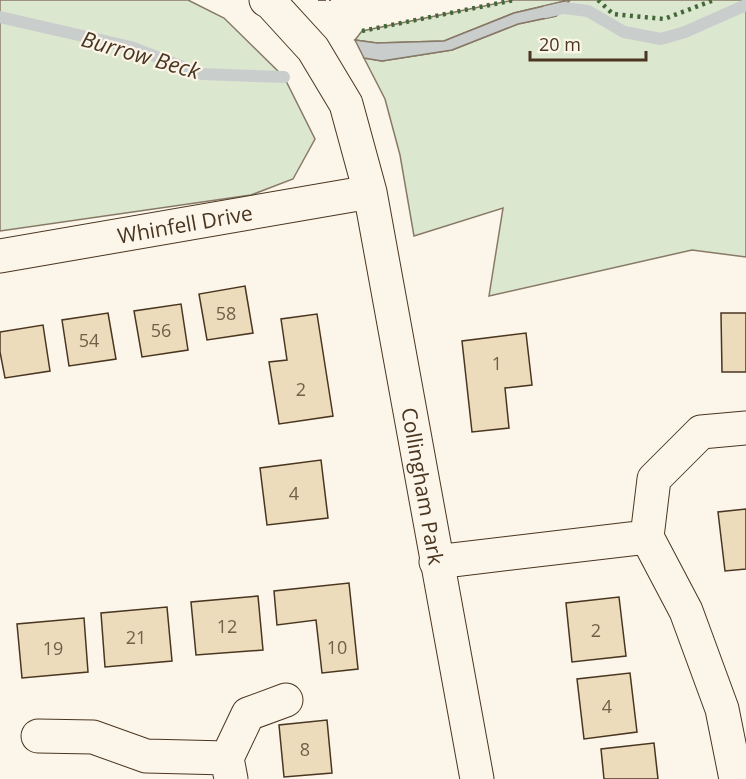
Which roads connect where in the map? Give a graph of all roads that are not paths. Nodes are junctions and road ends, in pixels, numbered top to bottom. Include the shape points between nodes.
1 (266, 0) edge
2 (370, 192) junction
3 (0, 256) edge
4 (746, 428) edge
5 (647, 537) junction
6 (436, 562) junction
7 (286, 700) dead end
8 (38, 736) dead end
9 (229, 768) edge
10 (477, 779) edge
11 (736, 779) edge

1 - 2 street, Collingham Park via 314,49 346,104
2 - 3 street, Whinfell Drive
2 - 6 street, Collingham Park
4 - 5 street via 701,432 654,479
5 - 6 street
5 - 11 street via 690,622 722,709
6 - 10 street, Collingham Park
7 - 9 street via 248,714
8 - 9 street via 93,737 146,756

